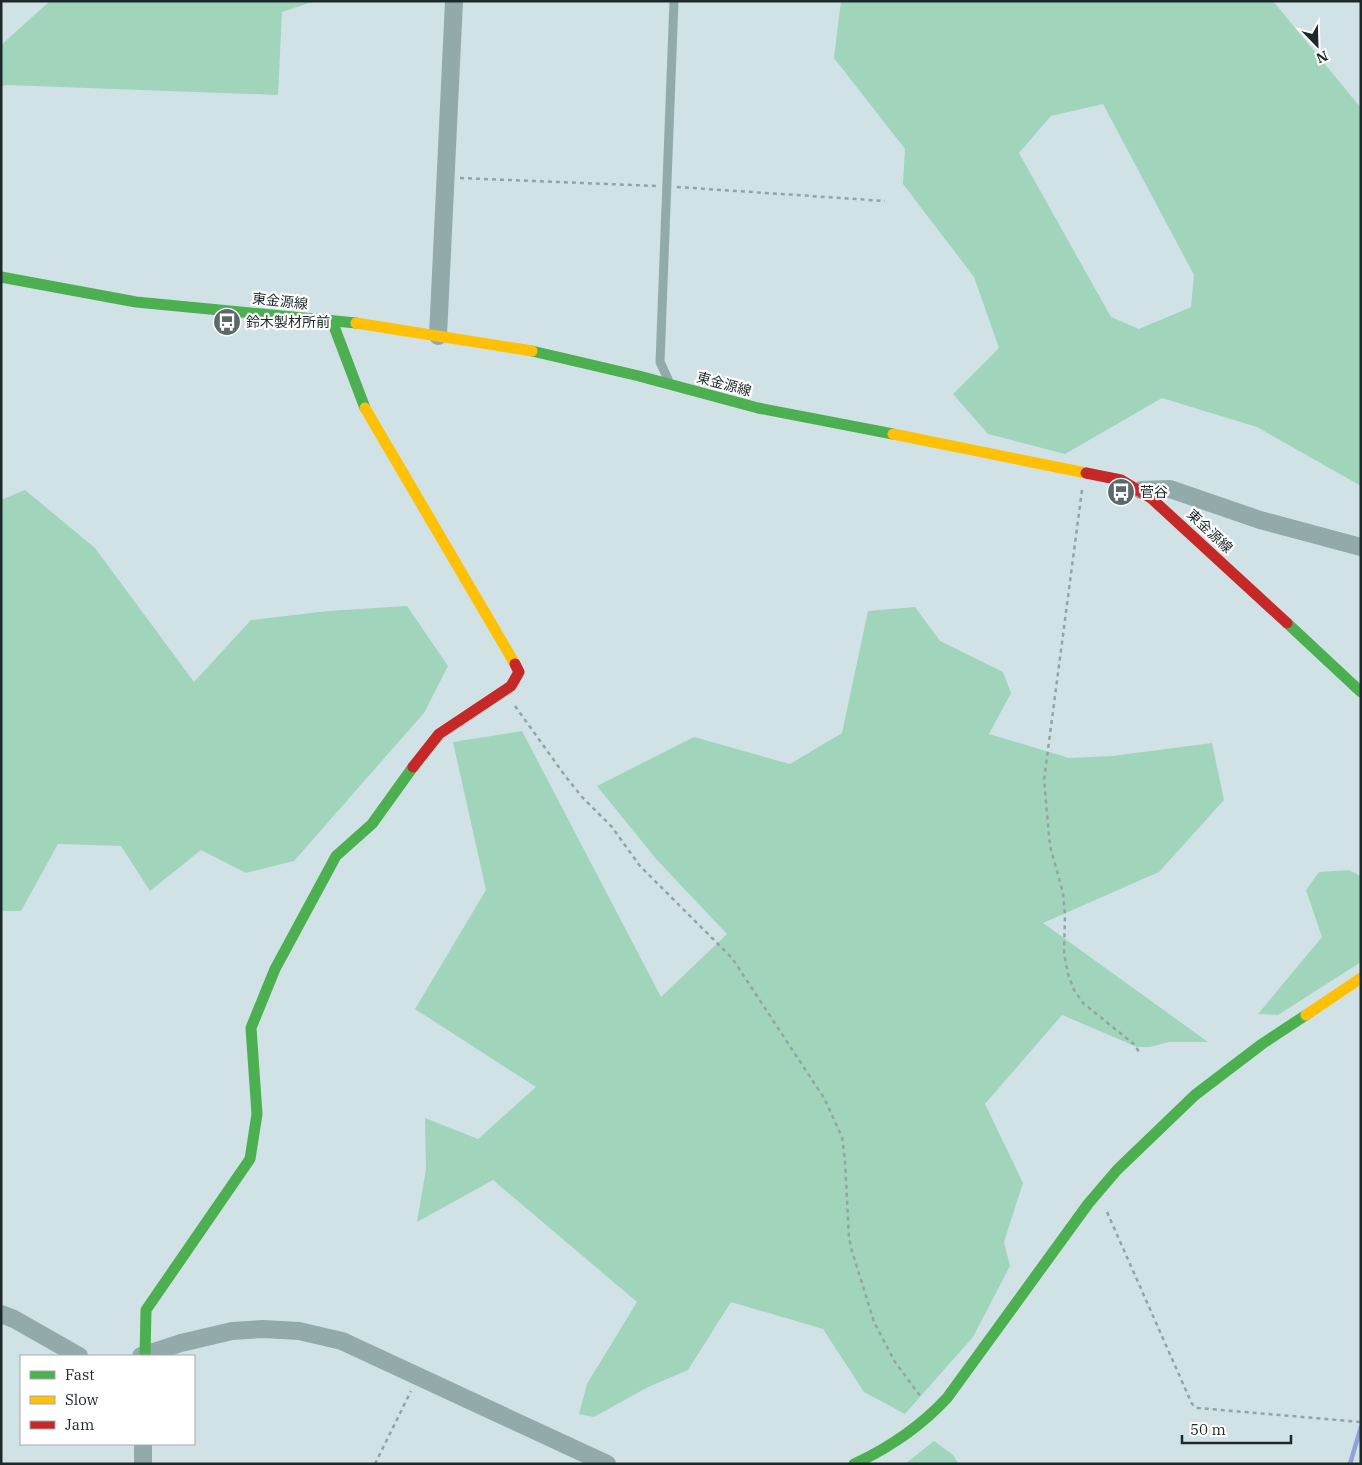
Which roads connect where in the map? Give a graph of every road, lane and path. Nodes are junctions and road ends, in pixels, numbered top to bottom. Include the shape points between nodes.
1 (454, 1) edge
2 (674, 1) edge
3 (1, 277) edge
4 (332, 321) junction
5 (438, 336) junction
6 (671, 385) junction
7 (1084, 474) junction
8 (1142, 490) junction
9 (1361, 547) edge
10 (504, 690) junction
11 (1361, 692) edge
12 (1361, 978) edge
13 (1140, 1054) dead end
14 (1098, 1193) junction
15 (1, 1314) edge
16 (77, 1355) edge
17 (143, 1355) edge
18 (146, 1355) edge
19 (414, 1385) dead end
20 (933, 1414) junction
21 (1361, 1422) edge
22 (143, 1445) edge
23 (143, 1464) edge
24 (375, 1464) edge
25 (607, 1464) edge
26 (854, 1464) edge

1 - 5 street
2 - 6 lane via 660,362
3 - 4 street, 東金源線 via 136,302
4 - 5 street, 東金源線
4 - 10 street via 368,415 519,672 511,686
5 - 6 street, 東金源線 via 532,351
6 - 7 street, 東金源線 via 758,408
7 - 8 street, 東金源線 via 1121,481
7 - 13 path via 1044,780 1048,830 1063,893 1064,953 1074,990 1083,1002 1135,1045
8 - 9 street via 1170,489 1260,520
8 - 11 street, 東金源線
10 - 17 street via 439,734 372,824 336,856 275,969 251,1028 257,1114 250,1159 146,1310
10 - 20 path via 566,777 612,827 640,866 732,958 824,1098 842,1137 849,1238 874,1322 895,1362
12 - 14 street via 1262,1044 1195,1095 1116,1170
14 - 20 street
14 - 21 path via 1192,1404 1198,1408
15 - 16 street
18 - 25 street via 232,1331 278,1330 319,1335 342,1341
19 - 24 path
20 - 26 street
22 - 23 street

